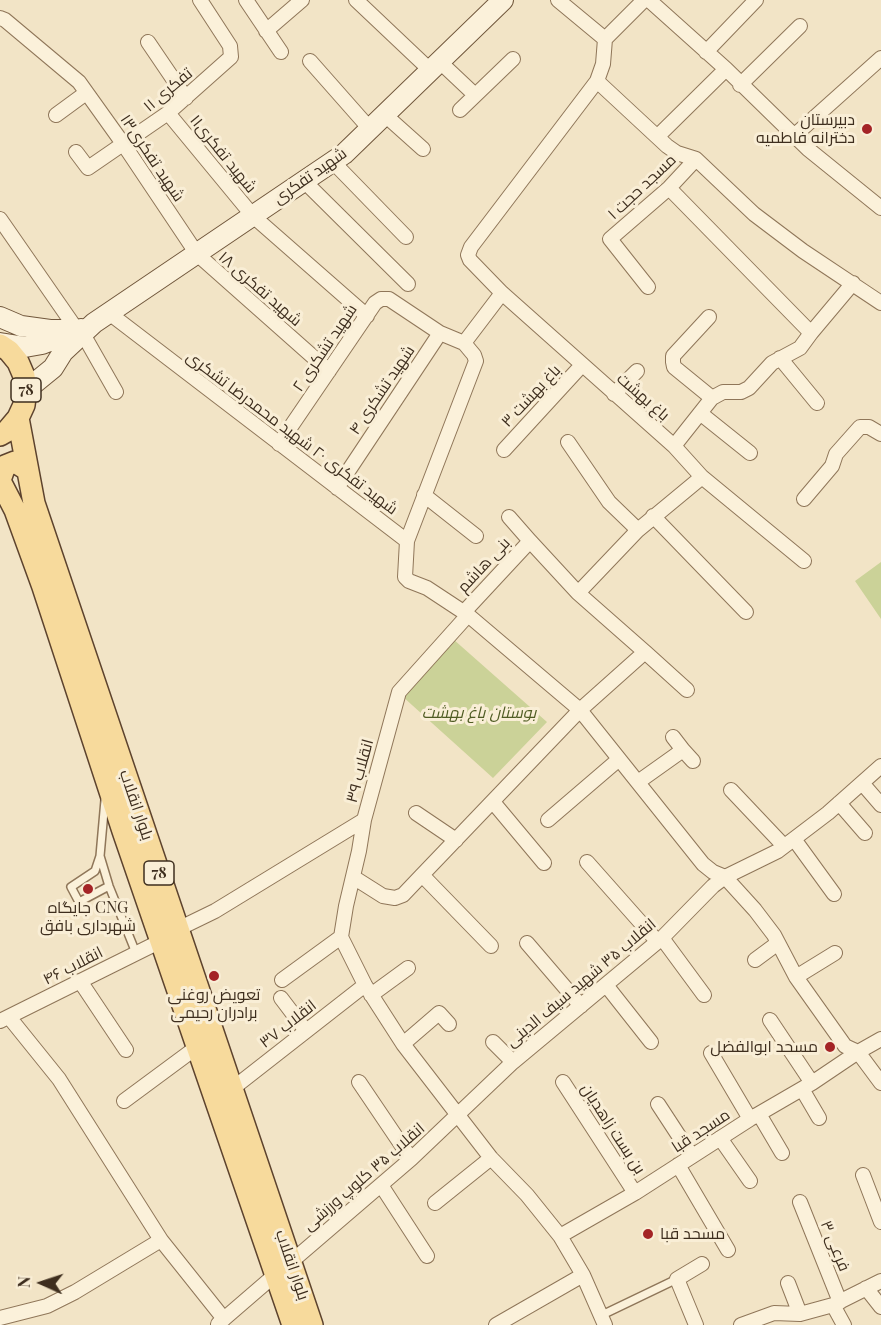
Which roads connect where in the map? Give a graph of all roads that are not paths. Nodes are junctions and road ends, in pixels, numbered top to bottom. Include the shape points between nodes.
1 (200, 0) edge
2 (246, 0) edge
3 (302, 0) edge
4 (356, 0) edge
5 (503, 0) edge
6 (558, 0) edge
7 (646, 0) edge
8 (756, 0) edge
9 (0, 18) edge
10 (800, 26) dead end
11 (266, 31) junction
12 (604, 39) junction
13 (148, 42) dead end
14 (281, 52) dead end
15 (706, 52) junction
16 (881, 58) edge
17 (513, 59) dead end
18 (310, 61) dead end
19 (434, 65) junction
20 (726, 69) junction
21 (597, 81) junction
22 (740, 85) junction
23 (83, 87) junction
24 (474, 94) junction
25 (186, 98) junction
26 (460, 110) dead end
27 (168, 114) junction
28 (56, 115) dead end
29 (385, 115) junction
30 (370, 129) junction
31 (795, 135) junction
32 (658, 136) junction
33 (124, 144) junction
34 (423, 148) dead end
35 (76, 152) dead end
36 (696, 159) junction
37 (333, 162) junction
38 (304, 181) junction
39 (669, 188) junction
40 (881, 208) edge
41 (253, 216) junction
42 (0, 219) edge
43 (406, 237) dead end
44 (197, 254) junction
45 (853, 283) junction
46 (408, 284) dead end
47 (648, 286) dead end
48 (502, 293) junction
49 (881, 303) edge
50 (367, 316) junction
51 (0, 317) edge
52 (709, 317) dead end
53 (91, 325) junction
54 (440, 333) junction
55 (810, 333) junction
56 (0, 344) edge
57 (464, 344) junction
58 (780, 358) junction
59 (582, 365) junction
60 (329, 371) junction
61 (637, 371) dead end
62 (26, 390) junction
63 (116, 392) dead end
64 (614, 394) junction
65 (712, 398) junction
66 (816, 403) dead end
67 (700, 413) junction
68 (18, 418) junction
69 (881, 434) edge
70 (0, 435) edge
71 (568, 442) dead end
72 (279, 444) junction
73 (674, 446) junction
74 (504, 450) dead end
75 (750, 453) dead end
76 (26, 469) junction
77 (702, 477) junction
78 (0, 480) edge
79 (337, 488) junction
80 (424, 495) junction
81 (804, 499) dead end
82 (0, 500) edge
83 (653, 516) junction
84 (509, 517) dead end
85 (18, 519) junction
86 (638, 530) junction
87 (476, 537) dead end
88 (407, 541) junction
89 (530, 541) junction
90 (804, 561) dead end
91 (579, 593) junction
92 (746, 612) dead end
93 (466, 613) junction
94 (645, 652) junction
95 (687, 690) dead end
96 (580, 710) junction
97 (673, 737) dead end
98 (683, 750) junction
99 (618, 760) junction
100 (693, 761) dead end
101 (881, 766) edge
102 (106, 779) junction
103 (638, 782) junction
104 (862, 783) junction
105 (731, 790) dead end
106 (493, 802) junction
107 (839, 803) junction
108 (881, 806) edge
109 (416, 813) dead end
110 (364, 820) junction
111 (548, 820) dead end
112 (865, 833) dead end
113 (456, 840) junction
114 (789, 843) junction
115 (100, 856) junction
116 (586, 862) dead end
117 (544, 863) dead end
118 (422, 875) junction
119 (353, 877) junction
120 (725, 877) junction
121 (109, 886) junction
122 (834, 894) dead end
123 (169, 935) junction
124 (341, 937) junction
125 (659, 939) junction
126 (527, 943) dead end
127 (778, 943) junction
128 (491, 946) dead end
129 (136, 953) junction
130 (835, 953) dead end
131 (755, 960) dead end
132 (408, 968) dead end
133 (796, 977) junction
134 (282, 980) dead end
135 (80, 981) junction
136 (606, 985) junction
137 (368, 990) junction
138 (704, 995) dead end
139 (281, 998) dead end
140 (581, 1006) junction
141 (5, 1019) edge
142 (770, 1020) dead end
143 (449, 1024) dead end
144 (306, 1030) junction
145 (881, 1040) edge
146 (493, 1042) dead end
147 (651, 1042) dead end
148 (403, 1044) junction
149 (197, 1047) junction
150 (126, 1050) dead end
151 (858, 1052) junction
152 (711, 1053) dead end
153 (513, 1062) junction
154 (359, 1082) dead end
155 (563, 1082) dead end
156 (881, 1083) edge
157 (807, 1086) junction
158 (232, 1089) junction
159 (124, 1101) dead end
160 (658, 1104) dead end
161 (458, 1115) junction
162 (755, 1116) junction
163 (819, 1118) dead end
164 (236, 1132) junction
165 (720, 1138) junction
166 (782, 1152) dead end
167 (692, 1156) junction
168 (491, 1158) junction
169 (411, 1159) junction
170 (678, 1165) junction
171 (863, 1175) dead end
172 (750, 1181) dead end
173 (381, 1185) junction
174 (635, 1193) junction
175 (800, 1202) dead end
176 (435, 1203) dead end
177 (881, 1222) edge
178 (561, 1236) junction
179 (160, 1240) junction
180 (728, 1250) dead end
181 (427, 1256) dead end
182 (702, 1264) dead end
183 (283, 1268) junction
184 (584, 1275) junction
185 (676, 1279) junction
186 (881, 1281) edge
187 (788, 1283) dead end
188 (866, 1288) junction
189 (836, 1304) junction
190 (881, 1307) edge
191 (800, 1314) junction
192 (0, 1318) edge
193 (604, 1320) edge
194 (220, 1322) edge
195 (293, 1325) edge
196 (312, 1325) edge
197 (496, 1325) edge
198 (696, 1325) edge
199 (741, 1325) edge
200 (844, 1325) edge

1 - 25 street, تفکری ۱۱ via 230,46 231,57
2 - 11 street
3 - 11 street
4 - 19 street
5 - 19 street, شهید تفکری
6 - 12 street
7 - 12 street
7 - 15 street
8 - 15 street
9 - 23 street, شهید تفکری۱۳
10 - 22 street
11 - 14 street
12 - 21 street via 603,64
13 - 25 street
15 - 20 street
16 - 31 street
17 - 24 street
18 - 30 street
19 - 24 street
19 - 29 street, شهید تفکری
20 - 22 street
20 - 32 street
21 - 32 street
21 - 48 street, باغ بهشت via 471,247 470,260
22 - 31 street
23 - 28 street
23 - 33 street, شهید تفکری۱۳
24 - 26 street
25 - 27 street, تفکری ۱۱
27 - 33 street, تفکری ۱۱
27 - 41 street, شهید تفکری۱۱
29 - 30 street, شهید تفکری
29 - 34 street
30 - 37 street, شهید تفکری
31 - 40 street
32 - 36 street via 677,153
33 - 35 street, تفکری ۱۱ via 88,168
33 - 44 street, شهید تفکری۱۳
36 - 39 street, مسجد حجت ۱
36 - 45 street via 754,214
37 - 38 street, شهید تفکری
37 - 43 street
38 - 41 street, شهید تفکری
38 - 46 street
39 - 47 street, مسجد حجت ۱ via 610,239
39 - 55 street
41 - 44 street, شهید تفکری
41 - 50 street, شهید تفکری۱۱
42 - 53 street
44 - 53 street, شهید تفکری
44 - 60 street, شهید تفکری ۱۸
45 - 49 street
45 - 55 street
48 - 57 street
48 - 59 street, باغ بهشت
50 - 54 street, شهید تشکری ۲ via 375,303 388,299
50 - 60 street, شهید تشکری ۲
51 - 53 street via 21,326 50,330
52 - 65 street via 673,356 673,362
53 - 56 street via 34,345
53 - 62 street via 63,352 53,368
53 - 63 street
53 - 72 street, شهید تفکری ۲۰ شهید محمدرضا تشکری
54 - 57 street
54 - 79 street, شهید تشکری ۴
55 - 58 street via 800,348
56 - 62 main road, 78 via 18,362
57 - 80 street via 476,361
58 - 65 street via 749,388
58 - 66 street
59 - 64 street, باغ بهشت
59 - 74 street, باغ بهشت ۳
60 - 72 street, شهید تشکری ۲
61 - 64 street
62 - 68 main road, 78
64 - 73 street, باغ بهشت
65 - 67 street
67 - 73 street
67 - 75 street
68 - 70 main road, 78
68 - 76 main road, بلوار انقلاب / 78
69 - 81 street via 860,427
71 - 86 street via 609,502
72 - 79 street, شهید تفکری ۲۰ شهید محمدرضا تشکری
73 - 77 street, باغ بهشت
76 - 78 main road via 15,462 5,466
76 - 123 main road, بلوار انقلاب / 78
77 - 83 street
77 - 90 street, باغ بهشت
78 - 85 main road, بلوار انقلاب / 78
79 - 88 street, شهید تفکری ۲۰ شهید محمدرضا تشکری
80 - 87 street
80 - 88 street
82 - 85 street
83 - 86 street
83 - 92 street
84 - 89 street
85 - 102 main road, بلوار انقلاب / 78
86 - 91 street
88 - 93 street via 405,576 409,581
89 - 91 street, بنی هاشم
89 - 93 street, بنی هاشم
91 - 94 street
93 - 96 street
93 - 110 street, انقلاب ۳۹ via 399,692
94 - 95 street
94 - 96 street
96 - 99 street
96 - 106 street
97 - 98 street
98 - 100 street
98 - 103 street
99 - 103 street
99 - 111 street
101 - 104 street, انقلاب ۳۵ شهید سیف الدینی
102 - 115 lane
102 - 123 main road, بلوار انقلاب / 78
103 - 120 street via 703,864
104 - 107 street, انقلاب ۳۵ شهید سیف الدینی
104 - 108 street
105 - 114 street
106 - 113 street
106 - 117 street
107 - 112 street
107 - 114 street, انقلاب ۳۵ شهید سیف الدینی
109 - 113 street
110 - 119 street
110 - 123 street, انقلاب ۳۹
113 - 118 street
114 - 120 street, انقلاب ۳۵ شهید سیف الدینی
114 - 122 street
115 - 121 lane
115 - 121 lane via 95,871 71,887 79,902
116 - 125 street
118 - 119 street via 395,898 383,896
118 - 128 street
119 - 124 street
120 - 125 street, انقلاب ۳۵ شهید سیف الدینی
120 - 127 street
121 - 129 lane
123 - 129 street, انقلاب ۴۶
123 - 149 main road, بلوار انقلاب / 78
123 - 158 main road, بلوار انقلاب / 78
124 - 134 street
124 - 137 street
125 - 136 street, انقلاب ۳۵ شهید سیف الدینی
125 - 138 street
126 - 140 street
127 - 131 street
127 - 133 street
129 - 135 street, انقلاب ۴۶
130 - 133 street
132 - 137 street, انقلاب ۳۷
133 - 151 street via 845,1046
135 - 141 street, انقلاب ۴۶
135 - 150 street
136 - 140 street, انقلاب ۳۵ شهید سیف الدینی
136 - 147 street
137 - 144 street, انقلاب ۳۷
137 - 148 street
139 - 144 street
140 - 153 street, انقلاب ۳۵ شهید سیف الدینی
141 - 179 street via 59,1079
142 - 157 street
143 - 148 street via 439,1013
144 - 158 street, انقلاب ۳۷
145 - 151 street, مسجد قبا
146 - 153 street
148 - 161 street
149 - 159 street
149 - 164 main road, بلوار انقلاب / 78
151 - 156 street
151 - 157 street, مسجد قبا
152 - 162 street
153 - 161 street, انقلاب ۳۵ شهید سیف الدینی
154 - 169 street
155 - 174 street, بن بست زاهدیان
157 - 162 street, مسجد قبا
157 - 163 street
158 - 164 main road, بلوار انقلاب / 78
160 - 167 street
161 - 168 street
161 - 169 street, انقلاب ۳۵ کلوپ ورزشی
162 - 165 street, مسجد قبا
162 - 166 street
164 - 183 main road, بلوار انقلاب / 78
165 - 167 street, مسجد قبا
165 - 172 street
167 - 170 street, مسجد قبا
168 - 176 street
168 - 178 street
169 - 173 street, انقلاب ۳۵ کلوپ ورزشی
170 - 174 street, مسجد قبا
170 - 180 street
171 - 177 street
173 - 181 street
173 - 183 street, انقلاب ۳۵ کلوپ ورزشی
174 - 178 street, مسجد قبا
175 - 189 street, فرعی ۳
178 - 184 street
179 - 192 street via 66,1297
179 - 194 street
182 - 185 street
183 - 194 street, انقلاب ۳۵ کلوپ ورزشی
183 - 195 main road, بلوار انقلاب / 78
183 - 196 main road, بلوار انقلاب / 78
184 - 193 street
184 - 197 street
185 - 193 lane
185 - 198 street
186 - 188 street
187 - 191 street
188 - 189 street
188 - 190 street
189 - 191 street
189 - 200 street, فرعی ۳
191 - 199 street via 774,1313

